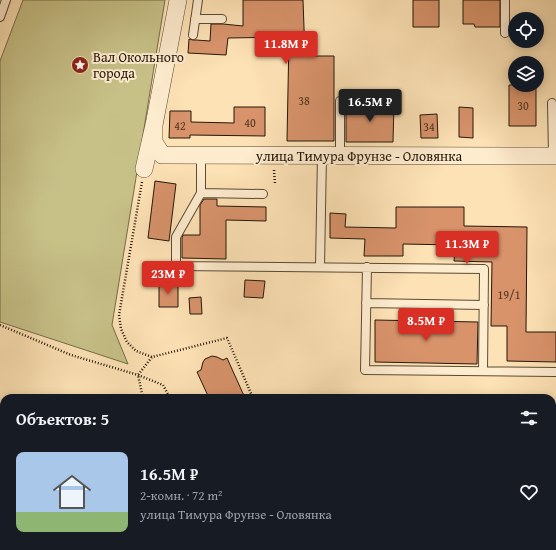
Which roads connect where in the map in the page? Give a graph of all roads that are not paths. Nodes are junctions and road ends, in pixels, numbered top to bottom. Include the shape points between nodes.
1 (6, 0) edge
2 (178, 0) edge
3 (198, 0) edge
4 (505, 0) edge
5 (0, 17) edge
6 (195, 18) junction
7 (222, 19) dead end
8 (505, 33) dead end
9 (193, 35) dead end
10 (340, 101) dead end
11 (552, 103) dead end
12 (154, 126) junction
13 (162, 155) junction
14 (201, 155) junction
15 (322, 156) junction
16 (340, 156) junction
17 (555, 156) edge
18 (144, 169) joint
19 (200, 193) junction
20 (263, 194) dead end
21 (320, 267) junction
22 (367, 268) junction
23 (366, 303) junction
24 (484, 305) junction
25 (483, 371) junction
26 (556, 372) edge

1 - 5 lane
2 - 12 street
3 - 6 lane
4 - 8 lane
6 - 7 lane
6 - 9 lane
10 - 16 lane
11 - 17 lane
12 - 13 street via 154,142
12 - 18 street
13 - 14 street, улица Тимура Фрунзе - Оловянка
13 - 18 lane
14 - 15 street, улица Тимура Фрунзе - Оловянка
14 - 19 lane
15 - 16 street, улица Тимура Фрунзе - Оловянка
15 - 21 lane
16 - 17 street, улица Тимура Фрунзе - Оловянка
19 - 20 lane
19 - 21 lane via 176,237 176,266
21 - 22 lane
22 - 23 lane
22 - 24 lane via 484,269
23 - 24 lane
23 - 25 lane via 366,370
24 - 25 lane
25 - 26 lane

